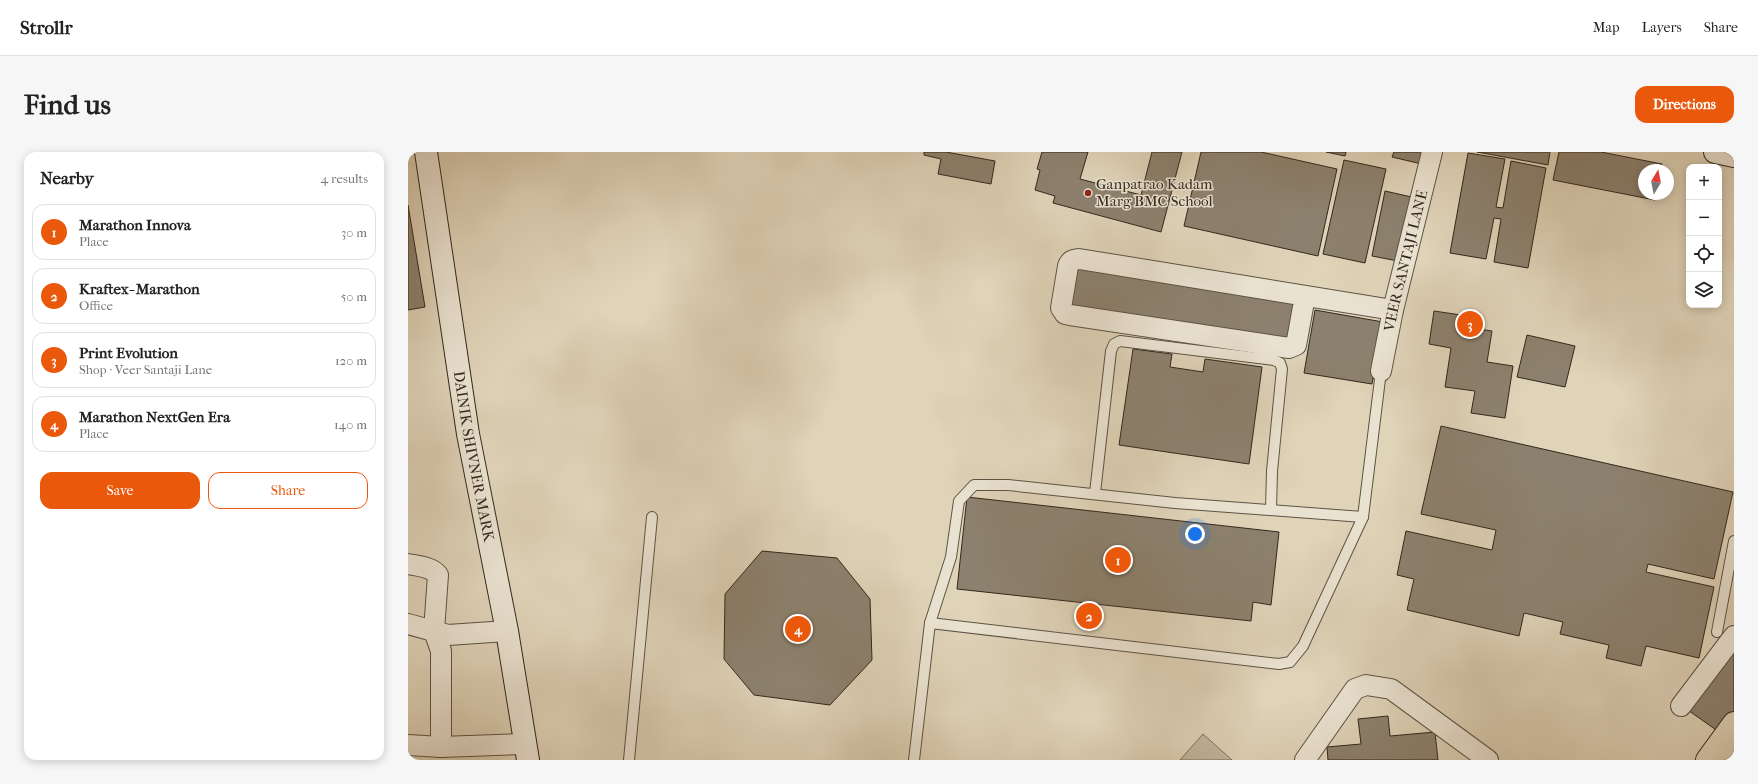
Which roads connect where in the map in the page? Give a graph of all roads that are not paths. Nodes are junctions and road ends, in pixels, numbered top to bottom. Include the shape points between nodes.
1 (426, 152) edge
2 (1432, 152) edge
3 (1715, 152) edge
4 (1734, 156) edge
5 (1305, 296) junction
6 (1393, 310) junction
7 (1382, 371) joint
8 (1095, 493) junction
9 (1271, 510) junction
10 (652, 517) dead end
11 (1363, 517) junction
12 (1734, 541) edge
13 (408, 564) edge
14 (930, 623) junction
15 (408, 624) edge
16 (434, 631) junction
17 (507, 632) junction
18 (1726, 634) edge
19 (1681, 706) dead end
20 (1732, 738) edge
21 (408, 745) edge
22 (441, 747) junction
23 (526, 752) edge
24 (628, 760) edge
25 (914, 760) edge
26 (1305, 760) edge
27 (1488, 760) edge
28 (1707, 760) edge
29 (1729, 760) edge

1 - 17 main road, DAINIK SHIVNER MARK via 468,434
2 - 6 street, VEER SANTAJI LANE
3 - 4 main road
5 - 5 street via 1079,259 1069,262 1061,308 1065,314 1070,315 1289,348 1296,345
5 - 6 street
6 - 7 street, VEER SANTAJI LANE
7 - 11 lane
8 - 9 lane via 1175,503
8 - 9 lane via 1111,351 1114,344 1120,341 1274,360 1280,363 1282,369 1272,471
8 - 14 lane via 1008,485 974,485 959,501 951,557
9 - 11 lane
10 - 24 lane
11 - 14 lane via 1303,646 1290,662 1279,664
12 - 18 lane
13 - 16 street via 431,569 438,575
14 - 25 lane
15 - 16 street
16 - 17 street via 448,635
16 - 22 street via 441,651
17 - 23 main road, DAINIK SHIVNER MARK
18 - 19 street
20 - 28 main road
20 - 29 main road
21 - 22 street
22 - 23 street
26 - 27 street via 1355,689 1366,685 1391,689

